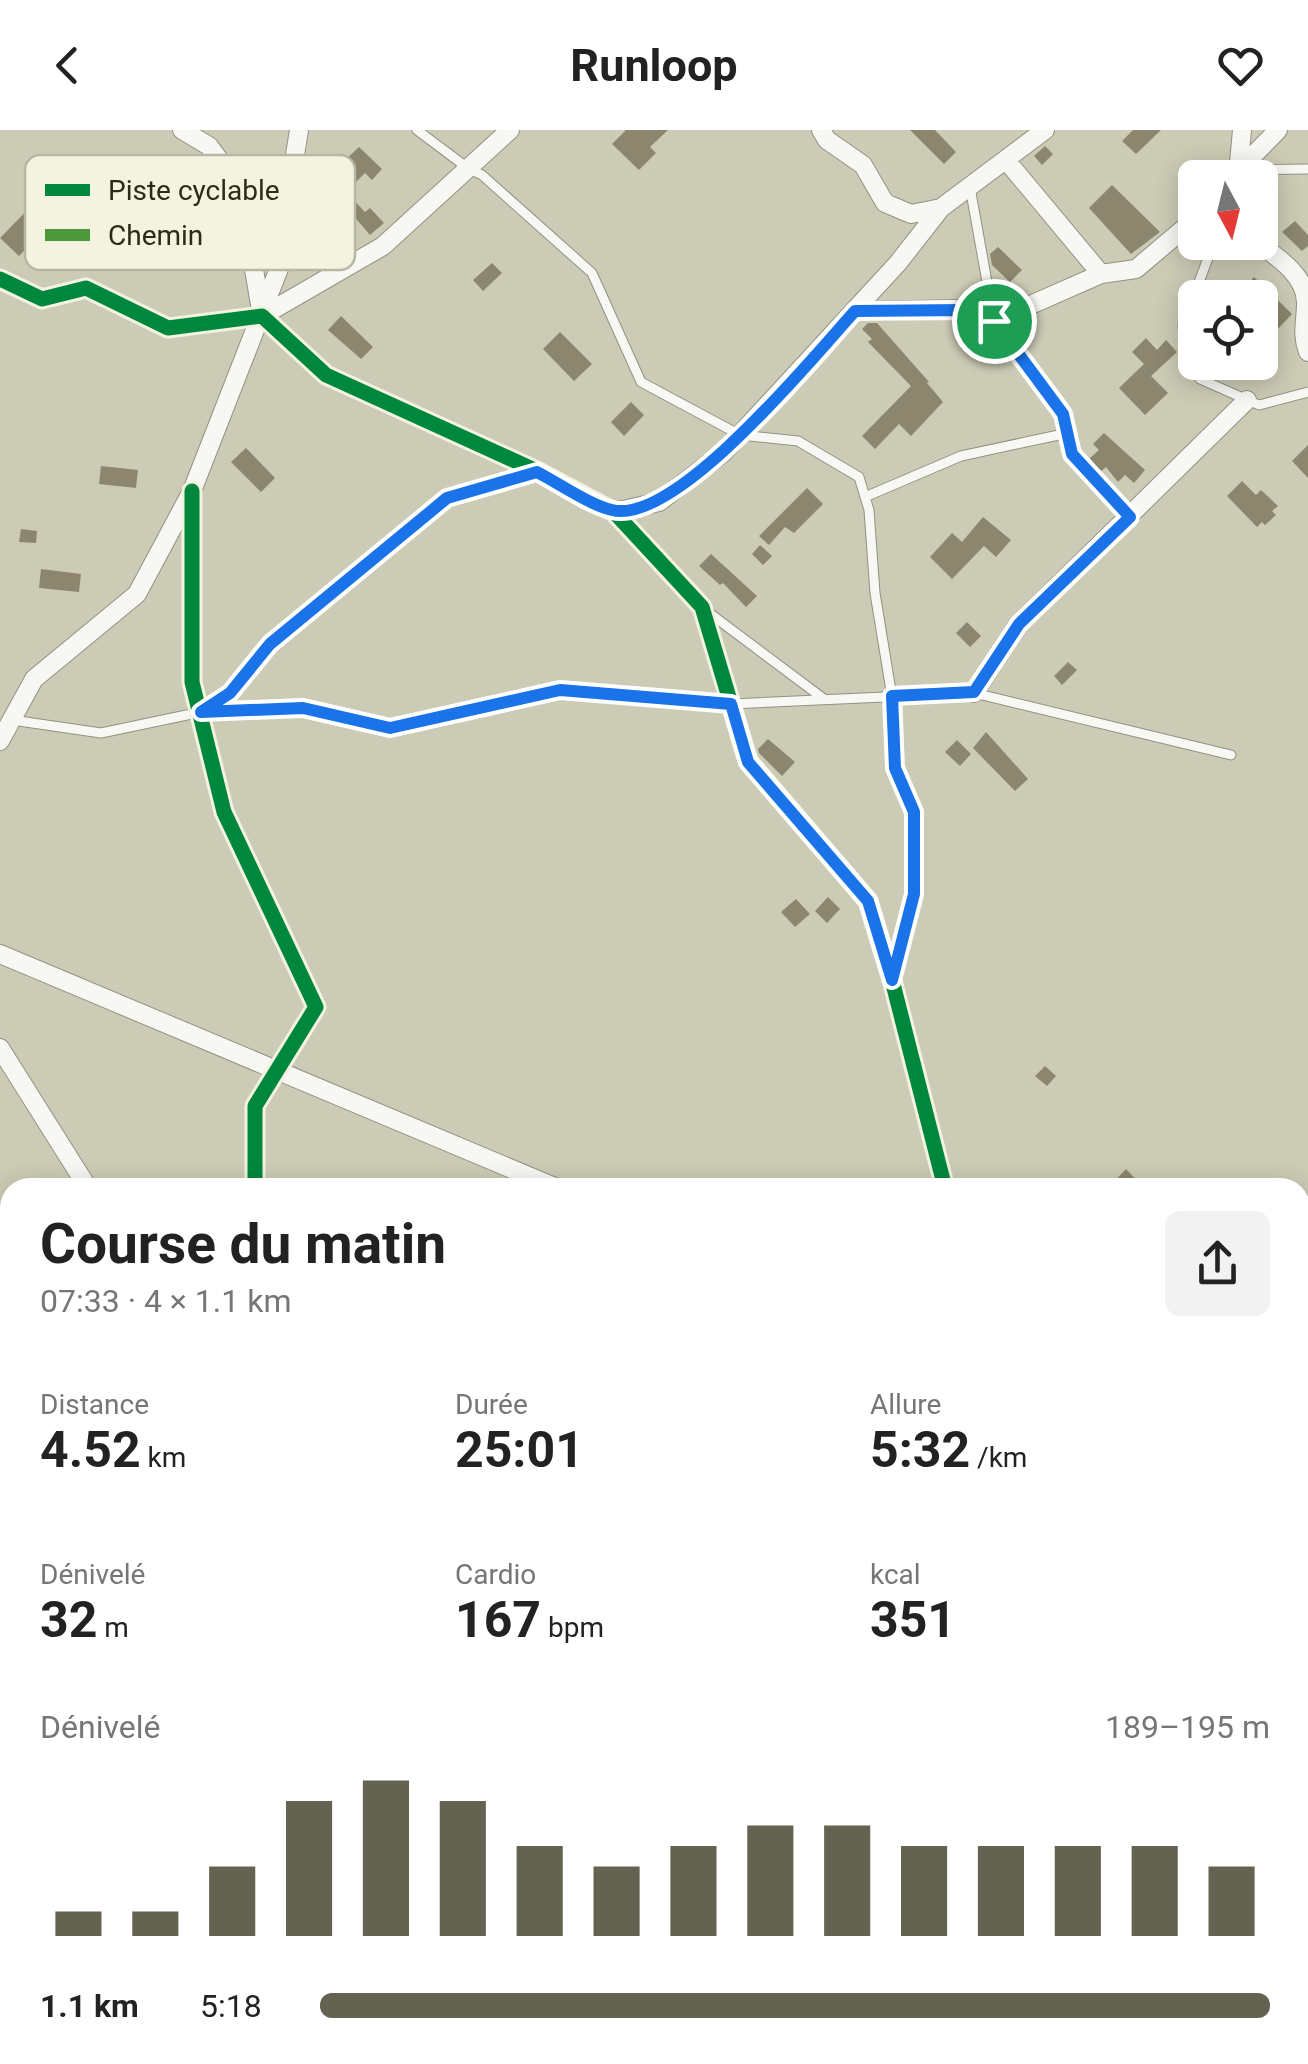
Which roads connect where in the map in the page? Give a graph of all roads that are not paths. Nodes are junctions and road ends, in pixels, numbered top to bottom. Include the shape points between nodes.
1 (182, 130) edge
2 (299, 130) edge
3 (417, 130) edge
4 (510, 130) edge
5 (822, 130) edge
6 (1045, 130) edge
7 (1242, 130) edge
8 (1278, 130) edge
9 (216, 155) edge
10 (295, 155) edge
11 (1006, 160) junction
12 (1239, 160) edge
13 (1251, 160) edge
14 (1308, 169) edge
15 (469, 170) junction
16 (1278, 171) edge
17 (970, 187) junction
18 (942, 208) junction
19 (1178, 233) edge
20 (1278, 257) edge
21 (1207, 260) edge
22 (355, 262) edge
23 (254, 270) edge
24 (279, 270) edge
25 (342, 270) edge
26 (1101, 274) junction
27 (0, 280) edge
28 (855, 311) junction
29 (262, 316) junction
30 (994, 321) junction
31 (1308, 352) edge
32 (1308, 392) edge
33 (1247, 400) junction
34 (1068, 433) junction
35 (740, 435) junction
36 (537, 472) junction
37 (192, 491) junction
38 (865, 497) junction
39 (614, 512) junction
40 (1130, 517) junction
41 (702, 607) junction
42 (974, 692) junction
43 (892, 696) junction
44 (825, 700) junction
45 (731, 704) junction
46 (201, 712) junction
47 (6, 718) edge
48 (0, 741) edge
49 (1231, 755) dead end
50 (0, 954) edge
51 (892, 980) junction
52 (0, 1048) edge
53 (277, 1071) junction
54 (82, 1178) edge
55 (255, 1178) edge
56 (533, 1178) edge
57 (942, 1178) edge

1 - 9 street
2 - 10 street
3 - 15 lane
4 - 15 street
5 - 18 street via 826,140 863,165 885,203 911,214
6 - 11 street
7 - 12 street
8 - 13 street
11 - 17 street
11 - 26 street
14 - 16 lane
15 - 22 street via 383,246
15 - 35 lane via 592,273 641,382
17 - 18 street
17 - 30 lane
18 - 28 street
19 - 26 street via 1136,269
20 - 31 street via 1306,298
21 - 33 lane via 1183,326 1186,357 1200,379
23 - 29 street
24 - 29 street
25 - 29 street
26 - 30 street
27 - 29 street via 42,299 86,288 168,328
28 - 30 street via 964,310
28 - 35 street
29 - 36 street via 326,374
29 - 37 street
30 - 34 lane via 1063,414
32 - 33 lane via 1260,405
33 - 40 street
34 - 38 lane via 960,456
34 - 40 lane via 1072,454
35 - 38 lane via 798,442 835,460 858,477
35 - 39 street via 659,502
36 - 39 street
36 - 46 lane via 447,498 270,644 230,693
37 - 46 street via 192,682
37 - 47 street via 137,594 34,679
38 - 43 lane
39 - 41 street
40 - 42 street via 1019,624
41 - 44 lane
41 - 45 street
42 - 43 lane
42 - 49 lane
43 - 44 lane
43 - 51 lane via 895,768 914,812 914,894
44 - 45 lane
45 - 46 lane via 560,690 390,728 303,708
45 - 51 street via 748,762 868,901
46 - 47 lane via 100,732
46 - 53 street via 224,812 316,1007
47 - 48 street
50 - 53 street
51 - 57 street
52 - 54 street
53 - 55 street via 255,1106
53 - 56 street

